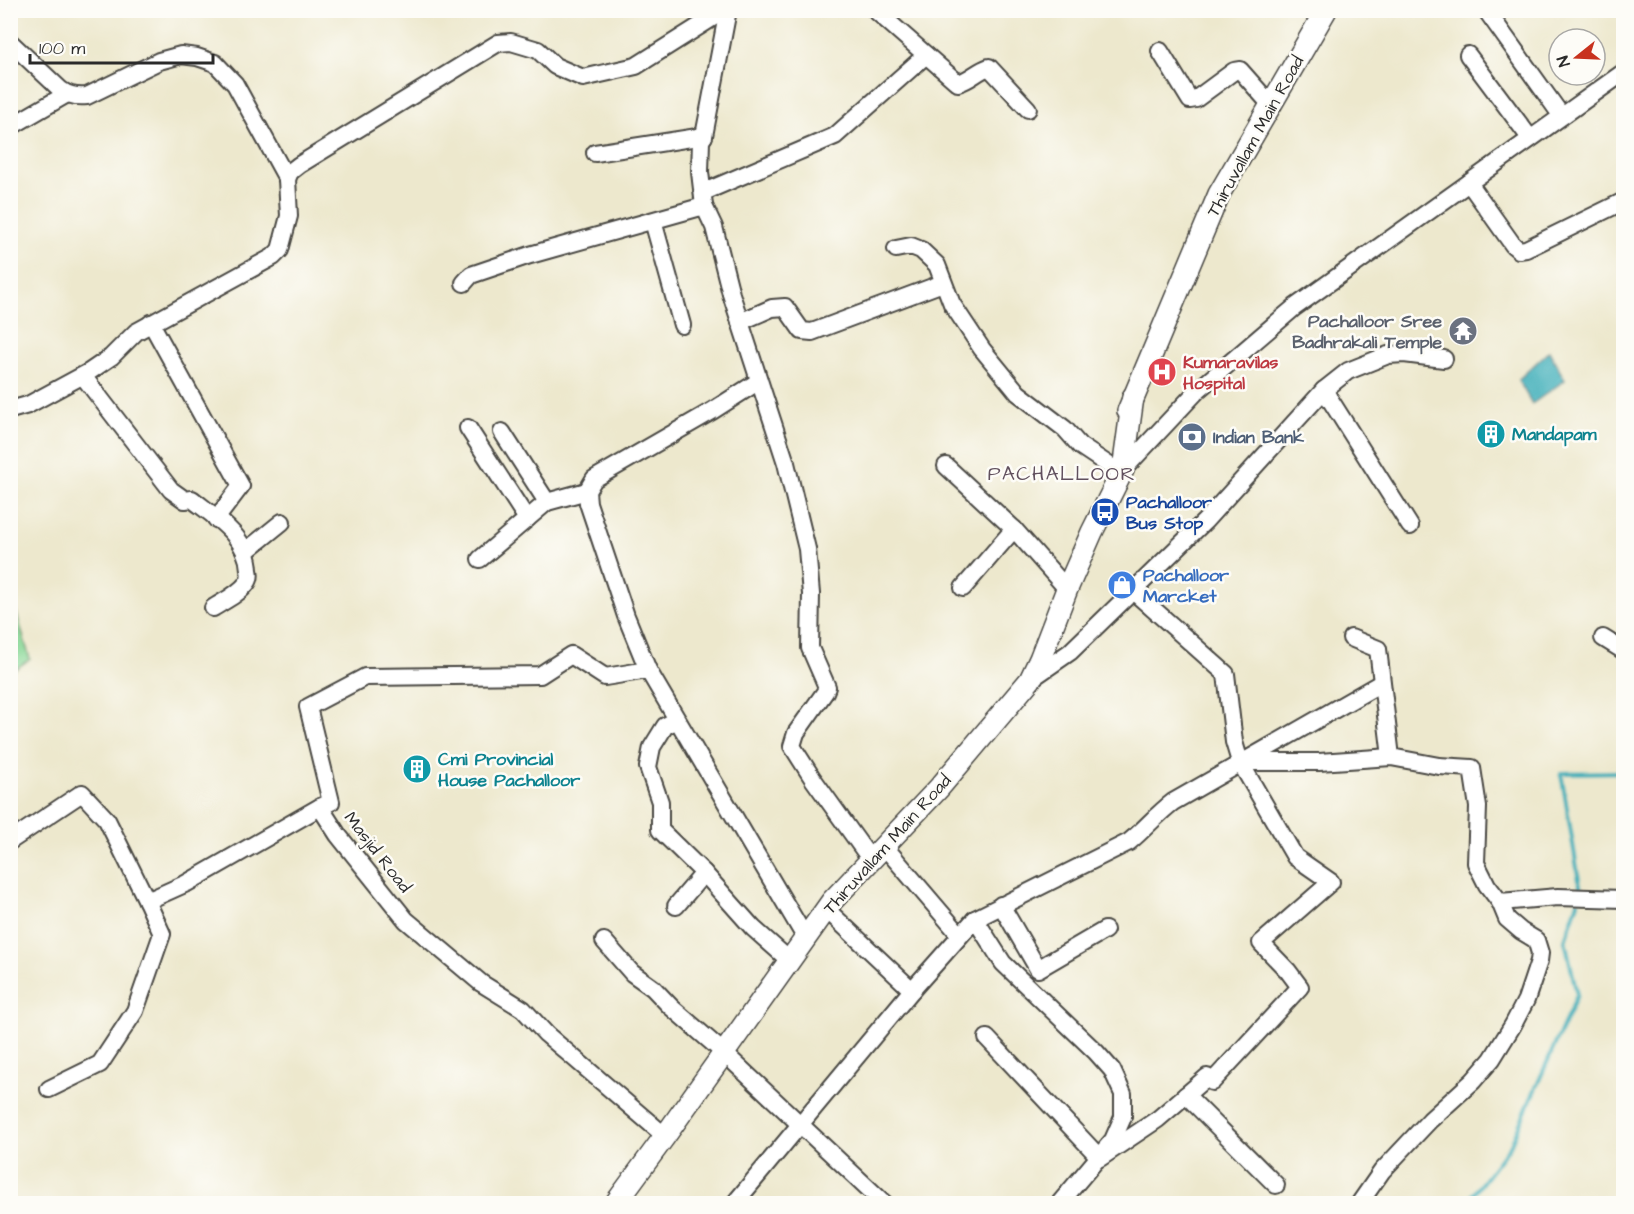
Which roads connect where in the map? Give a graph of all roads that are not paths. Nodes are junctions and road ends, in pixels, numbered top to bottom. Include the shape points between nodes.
1 (727, 10) edge
2 (875, 10) edge
3 (1326, 10) edge
4 (1486, 10) edge
5 (10, 42) edge
6 (1160, 51) dead end
7 (926, 55) junction
8 (1468, 55) dead end
9 (1623, 72) edge
10 (67, 94) junction
11 (1271, 105) junction
12 (1028, 109) dead end
13 (1562, 115) junction
14 (10, 127) edge
15 (704, 136) junction
16 (1530, 138) junction
17 (595, 153) dead end
18 (287, 179) junction
19 (1468, 183) junction
20 (704, 199) junction
21 (1623, 201) edge
22 (653, 221) junction
23 (896, 249) dead end
24 (464, 283) dead end
25 (943, 283) junction
26 (740, 322) junction
27 (151, 323) junction
28 (682, 325) dead end
29 (1444, 359) dead end
30 (83, 375) junction
31 (759, 381) junction
32 (1324, 390) junction
33 (10, 410) edge
34 (468, 428) dead end
35 (502, 432) dead end
36 (946, 466) dead end
37 (1116, 468) junction
38 (587, 490) junction
39 (547, 502) junction
40 (216, 519) junction
41 (527, 519) junction
42 (282, 522) dead end
43 (1410, 526) dead end
44 (1014, 529) junction
45 (245, 552) junction
46 (480, 559) dead end
47 (963, 588) dead end
48 (1067, 589) junction
49 (1134, 591) junction
50 (213, 608) dead end
51 (1351, 638) dead end
52 (1603, 638) dead end
53 (1623, 651) edge
54 (648, 670) junction
55 (1030, 680) junction
56 (1381, 683) junction
57 (677, 720) junction
58 (1391, 757) junction
59 (1240, 762) junction
60 (320, 807) junction
61 (10, 842) edge
62 (877, 853) junction
63 (704, 873) junction
64 (1623, 899) edge
65 (147, 901) junction
66 (1500, 902) junction
67 (1001, 904) junction
68 (676, 906) dead end
69 (826, 909) junction
70 (975, 919) junction
71 (1105, 930) dead end
72 (960, 935) junction
73 (805, 938) junction
74 (604, 941) dead end
75 (789, 960) junction
76 (912, 990) junction
77 (987, 1038) dead end
78 (723, 1052) junction
79 (49, 1089) dead end
80 (1186, 1095) junction
81 (800, 1125) junction
82 (665, 1136) junction
83 (1100, 1158) junction
84 (1276, 1185) dead end
85 (615, 1203) edge
86 (734, 1203) edge
87 (885, 1203) edge
88 (1059, 1203) edge
89 (1359, 1203) edge

1 - 15 street
1 - 18 street via 636,66 583,78 555,66 538,50 508,41 498,43 299,165
2 - 7 street
3 - 11 main road, Thiruvallam Main Road
4 - 13 street
5 - 10 street
6 - 11 street via 1191,100 1240,70
7 - 12 street via 958,84 989,67
7 - 20 street via 836,136
8 - 16 street
9 - 13 street
10 - 14 street
10 - 18 street via 87,96 171,57 197,57 215,63 235,84
11 - 37 main road, Thiruvallam Main Road via 1219,194 1133,397
13 - 16 street
15 - 17 street
15 - 20 street via 700,158
16 - 19 street
18 - 27 street via 289,216 280,250
19 - 21 street via 1519,250
19 - 37 street via 1295,307 1198,390
20 - 22 street
20 - 26 street
22 - 24 street via 530,255 471,275
22 - 28 street
23 - 25 street via 911,246 921,250 937,265
25 - 26 street via 812,333 802,331 785,307 772,308
25 - 37 street via 981,349 1018,393 1065,429 1080,446
26 - 31 street
27 - 30 street
27 - 40 street via 241,486
29 - 32 street via 1388,355 1348,371
30 - 33 street via 28,405
30 - 40 street via 171,490 185,500 192,499
31 - 38 street via 594,478
31 - 62 street via 786,463 807,549 810,648 827,687 796,733 792,746 813,779
32 - 43 street
32 - 49 street via 1205,521
34 - 41 street
35 - 39 street
36 - 44 street
37 - 48 main road, Thiruvallam Main Road
38 - 39 street
38 - 54 street via 626,616
39 - 41 street
40 - 45 street via 233,532
41 - 46 street
42 - 45 street
44 - 47 street
44 - 48 street
45 - 50 street via 250,575 247,583
48 - 55 main road, Thiruvallam Main Road
49 - 55 street via 1070,652
49 - 59 street via 1226,674
51 - 56 street via 1378,649
52 - 53 street
54 - 57 street
54 - 60 street via 605,677 571,655 540,675 365,677 308,707 331,802
55 - 62 main road, Thiruvallam Main Road via 939,788
56 - 58 street
56 - 59 street
57 - 63 street via 660,733 648,766 660,802 660,830
57 - 73 street
58 - 59 street
58 - 66 street via 1472,768 1478,807 1476,863
59 - 67 street via 1173,802 1129,842
59 - 80 street via 1295,857 1331,882 1260,943 1300,987 1212,1082 1207,1077
60 - 65 street, Masjid Road via 187,883
60 - 82 street, Masjid Road via 406,920 481,983 523,1009 546,1034
61 - 65 street via 82,793 107,820
62 - 69 main road, Thiruvallam Main Road
62 - 72 street
63 - 68 street
63 - 75 street via 753,928
64 - 66 street via 1558,897
65 - 79 street via 162,934 135,1011 100,1064
66 - 89 street via 1507,919 1539,946 1539,961 1526,1000 1492,1059 1430,1120
67 - 70 street
67 - 71 street via 1038,969
69 - 73 main road, Thiruvallam Main Road
69 - 76 street
70 - 72 street
70 - 83 street via 1003,963 1096,1052 1119,1083 1123,1094 1122,1117
72 - 76 street
73 - 75 main road, Thiruvallam Main Road
74 - 78 street via 632,973 654,988 670,1007
75 - 78 main road, Thiruvallam Main Road
76 - 81 street
77 - 83 street
78 - 81 street
78 - 82 main road, Thiruvallam Main Road
80 - 83 street
80 - 84 street
81 - 86 street
81 - 87 street
82 - 85 main road, Thiruvallam Main Road
83 - 88 street

